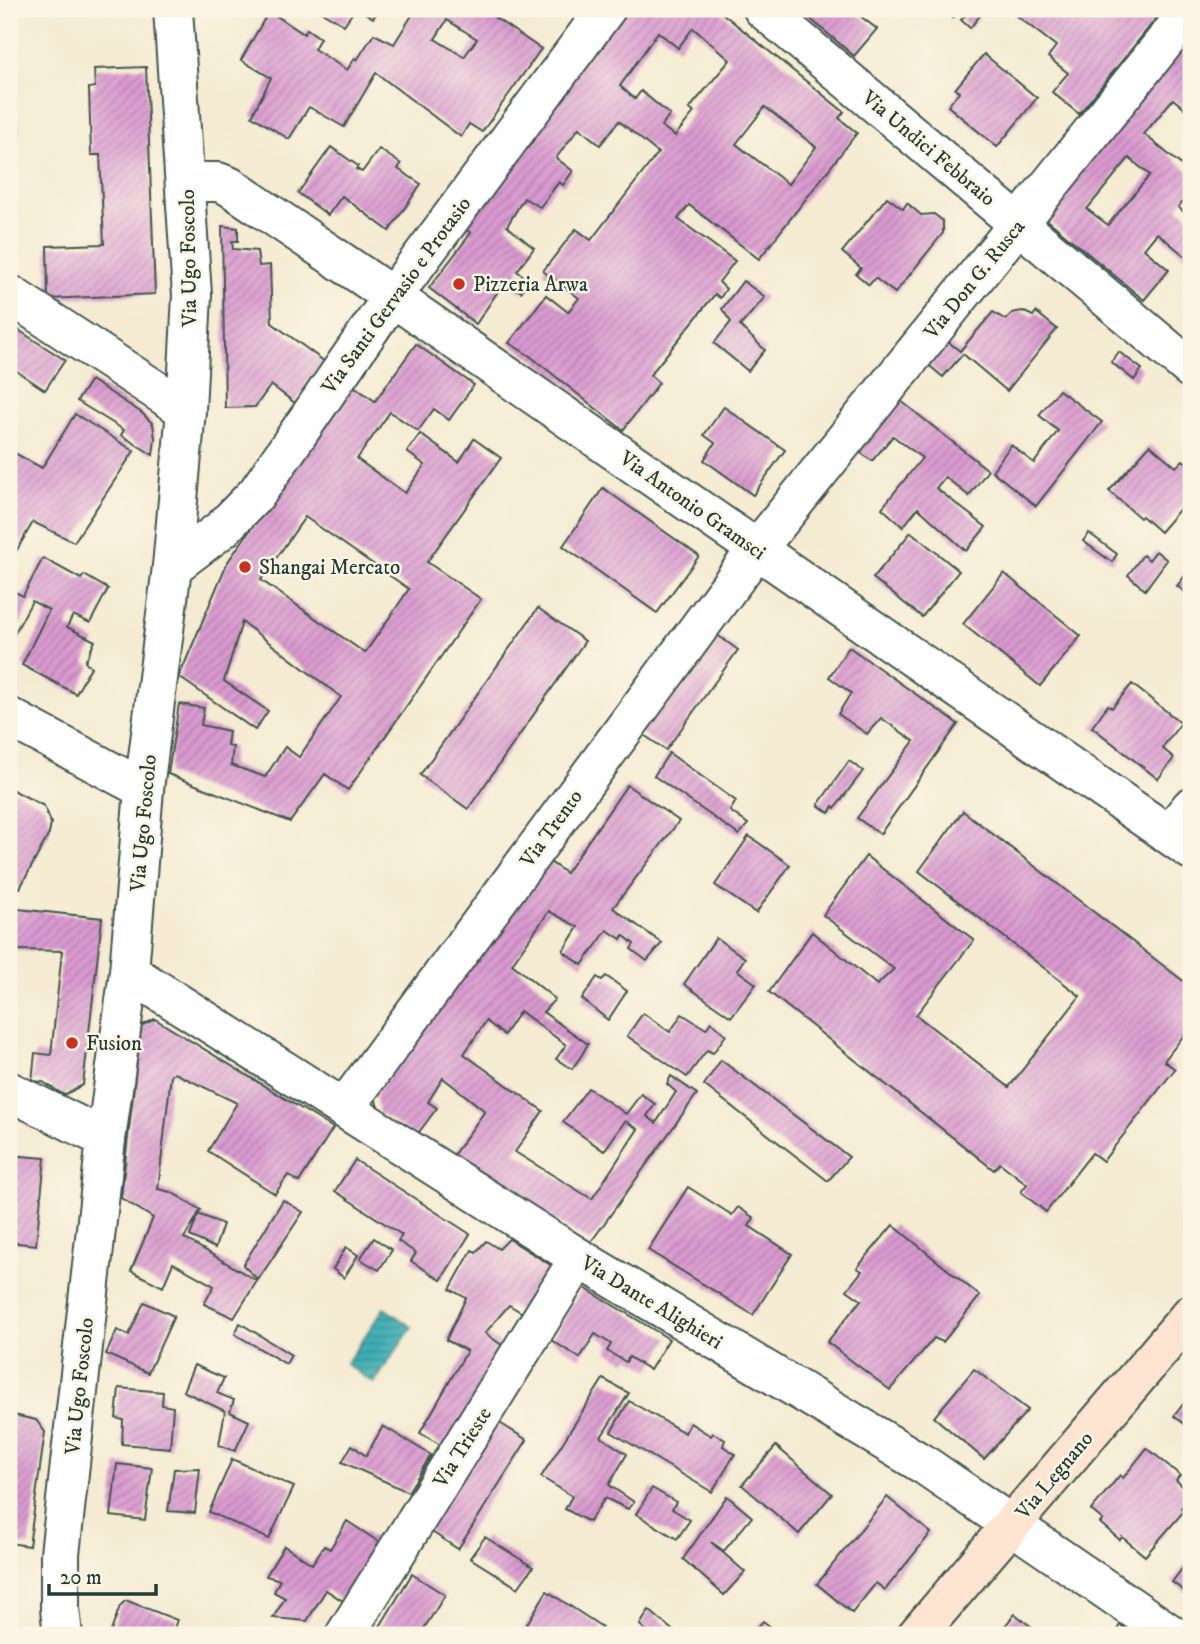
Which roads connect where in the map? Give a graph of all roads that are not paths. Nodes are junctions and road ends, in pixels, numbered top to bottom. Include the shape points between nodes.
1 (173, 9) edge
2 (606, 9) edge
3 (763, 9) edge
4 (1191, 9) edge
5 (186, 182) junction
6 (1019, 224) junction
7 (9, 294) edge
8 (392, 297) junction
9 (1191, 369) edge
10 (186, 410) junction
11 (757, 549) junction
12 (172, 567) junction
13 (9, 717) edge
14 (144, 789) junction
15 (1184, 830) edge
16 (130, 972) junction
17 (9, 1091) edge
18 (345, 1107) junction
19 (106, 1139) junction
20 (579, 1258) junction
21 (1191, 1314) edge
22 (1011, 1525) junction
23 (63, 1635) edge
24 (345, 1635) edge
25 (917, 1635) edge
26 (1172, 1635) edge

1 - 5 street, Via Ugo Foscolo
2 - 8 street, Via Santi Gervasio e Protasio
3 - 6 street, Via Undici Febbraio
4 - 6 street, Via Don G. Rusca
5 - 8 street, Via Antonio Gramsci via 229,186
5 - 10 street, Via Ugo Foscolo via 192,295
6 - 9 street, Via Undici Febbraio
6 - 11 street, Via Don G. Rusca
7 - 10 street
8 - 11 street, Via Antonio Gramsci
8 - 12 street, Via Santi Gervasio e Protasio via 257,493 222,529
10 - 12 street, Via Ugo Foscolo
11 - 15 street, Via Antonio Gramsci
11 - 18 street, Via Trento
12 - 14 street, Via Ugo Foscolo
13 - 14 street
14 - 16 street, Via Ugo Foscolo
16 - 18 street, Via Dante Alighieri
16 - 19 street, Via Ugo Foscolo
17 - 19 street
18 - 20 street, Via Dante Alighieri
19 - 23 street, Via Ugo Foscolo via 60,1554
20 - 22 street, Via Dante Alighieri via 926,1466
20 - 24 street, Via Trieste
21 - 22 street, Via Legnano
22 - 25 street, Via Legnano
22 - 26 street, Via Dante Alighieri

